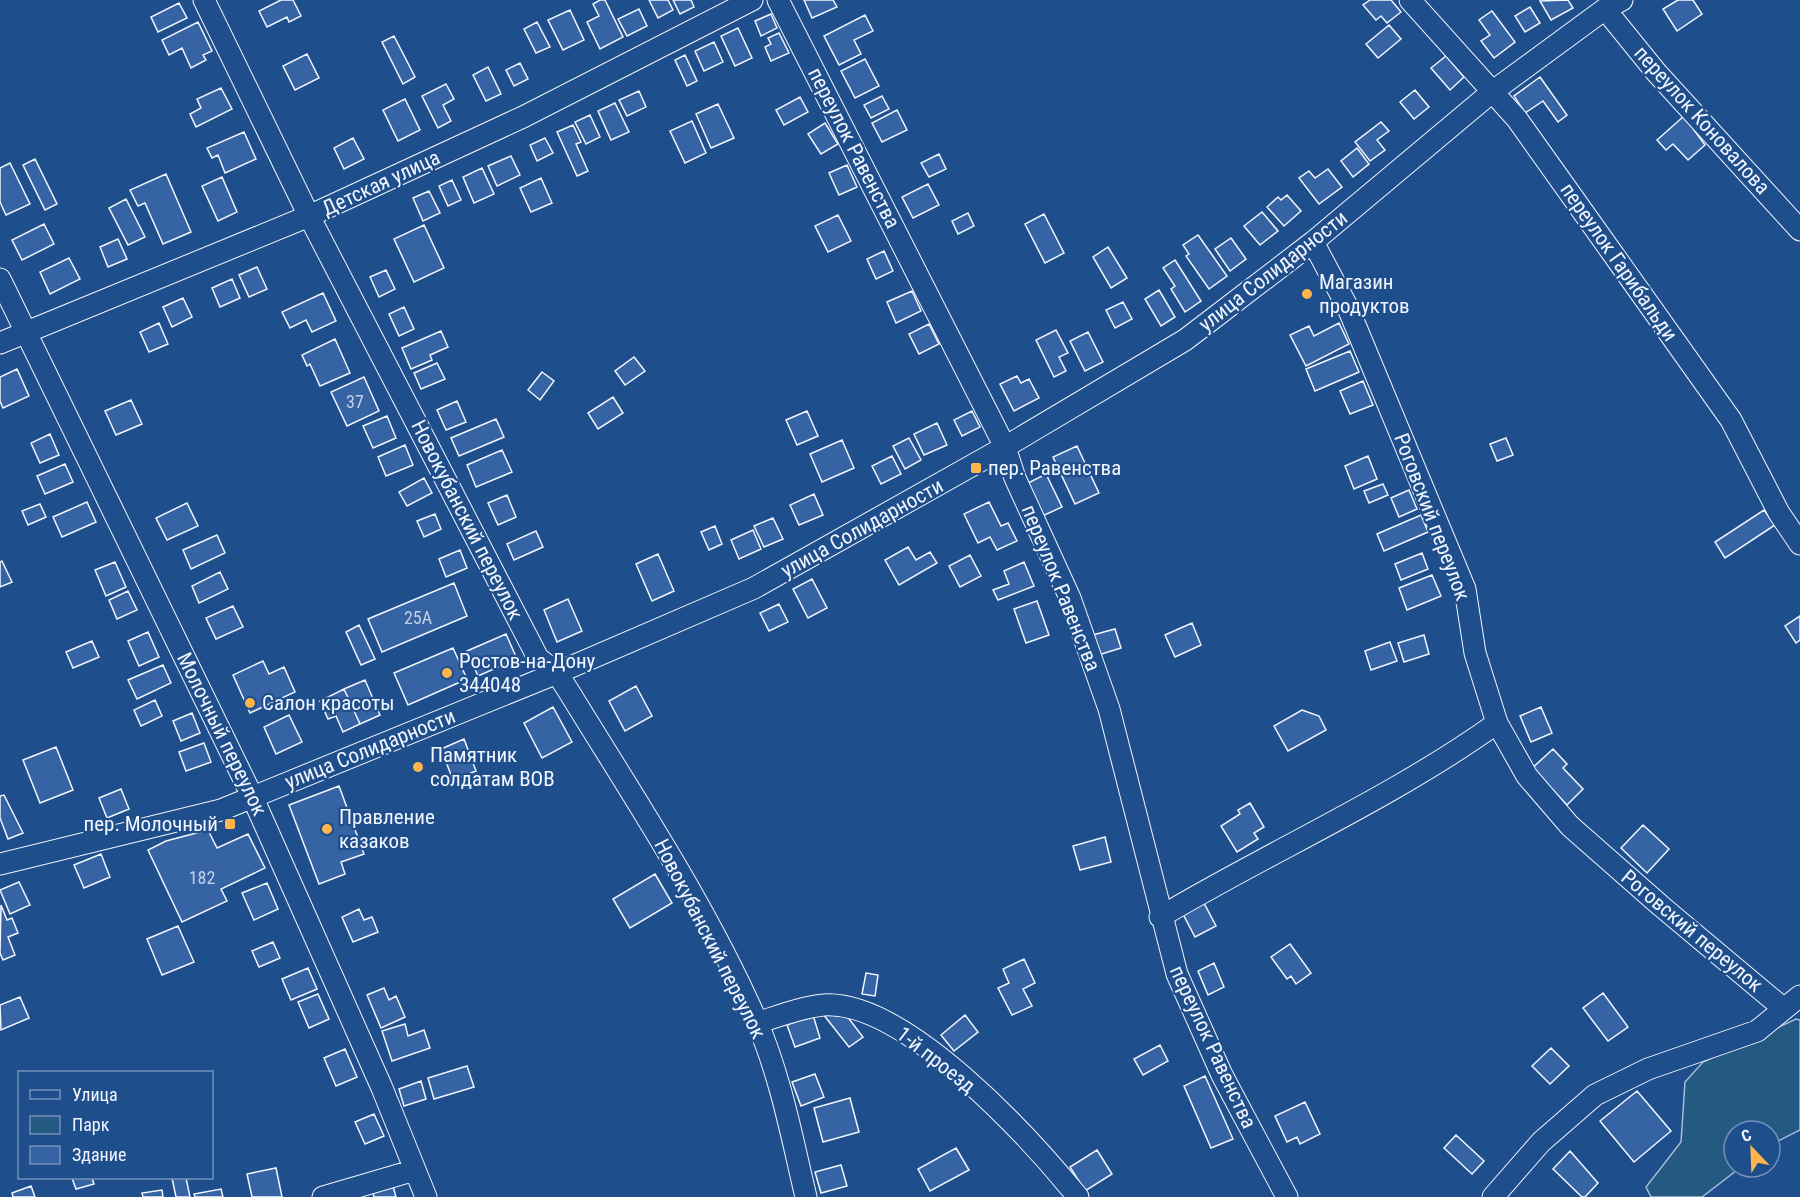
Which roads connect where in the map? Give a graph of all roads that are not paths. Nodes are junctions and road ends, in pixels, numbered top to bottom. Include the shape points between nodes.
1 (204, 0) edge
2 (752, 0) edge
3 (778, 0) edge
4 (1410, 0) edge
5 (1613, 5) edge
6 (1492, 92) junction
7 (309, 216) junction
8 (1800, 230) edge
9 (1313, 242) junction
10 (0, 279) edge
11 (25, 332) junction
12 (0, 343) edge
13 (1005, 447) junction
14 (1800, 544) edge
15 (557, 674) junction
16 (1497, 723) junction
17 (252, 796) junction
18 (0, 864) edge
19 (1160, 918) junction
20 (1792, 1002) edge
21 (757, 1023) junction
22 (415, 1170) junction
23 (322, 1197) edge
24 (426, 1197) edge
25 (806, 1197) edge
26 (1078, 1197) edge
27 (1287, 1197) edge
28 (1492, 1197) edge

1 - 7 street, Новокубанский переулок
2 - 7 street, Детская улица via 523,117
3 - 13 street, переулок Равенства
4 - 6 street, переулок Гарибальди
5 - 6 street, улица Солидарности
5 - 8 street, переулок Коновалова via 1656,72
6 - 9 street, улица Солидарности
6 - 14 street, переулок Гарибальди via 1517,119 1731,420 1779,513
7 - 11 street, Детская улица
7 - 15 street, Новокубанский переулок via 538,658
9 - 13 street, улица Солидарности via 1185,340
9 - 16 street, Роговский переулок via 1348,308 1465,589 1475,653
10 - 11 street, Молочный переулок
11 - 12 street, Детская улица
11 - 17 street, Молочный переулок
13 - 15 street, улица Солидарности via 754,588
13 - 19 street, переулок Равенства via 1015,478 1070,598 1109,709 1139,818
15 - 17 street, улица Солидарности
15 - 21 street, Новокубанский переулок via 686,883
16 - 19 street via 1456,753
16 - 20 street, Роговский переулок via 1527,776 1570,826 1660,906
17 - 18 street, улица Солидарности via 221,810
17 - 22 street, Молочный переулок
19 - 27 street, переулок Равенства via 1177,974 1222,1075
20 - 28 street via 1756,1031 1648,1069 1595,1095 1541,1142
21 - 25 street, Новокубанский переулок via 783,1099
21 - 26 street, 1-й проезд via 825,1005 859,1010 901,1030 948,1064 1054,1168
22 - 23 street
22 - 24 street, Молочный переулок

